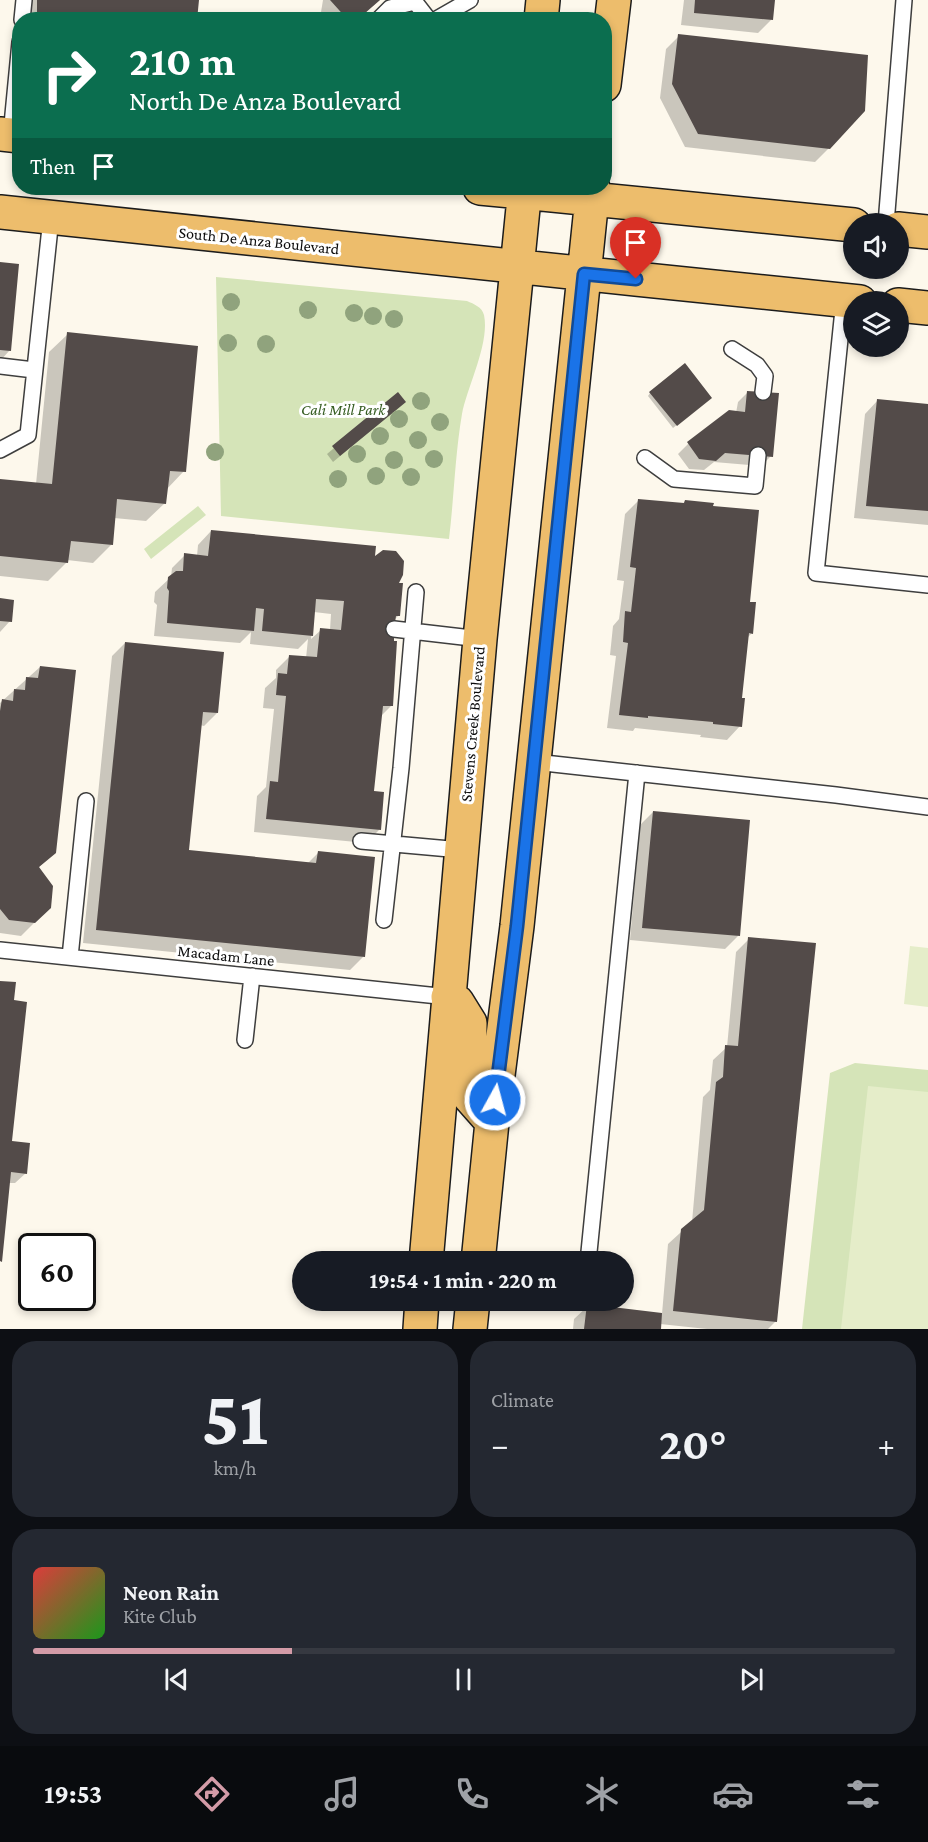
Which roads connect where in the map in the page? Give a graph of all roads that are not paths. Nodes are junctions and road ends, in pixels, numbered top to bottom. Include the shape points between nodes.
1 (470, 0) edge
2 (614, 0) edge
3 (904, 0) edge
4 (386, 12) edge
5 (423, 12) edge
6 (449, 12) edge
7 (612, 17) edge
8 (12, 116) edge
9 (10, 135) edge
10 (524, 195) edge
11 (593, 195) edge
12 (609, 195) edge
13 (0, 212) edge
14 (887, 213) edge
15 (51, 218) junction
16 (843, 224) edge
17 (909, 230) edge
18 (928, 232) edge
19 (517, 266) junction
20 (584, 274) junction
21 (843, 300) edge
22 (909, 306) edge
23 (928, 308) edge
24 (732, 348) dead end
25 (845, 357) edge
26 (0, 366) edge
27 (34, 370) junction
28 (763, 392) dead end
29 (0, 450) edge
30 (758, 455) dead end
31 (645, 458) dead end
32 (928, 585) edge
33 (416, 592) dead end
34 (394, 629) dead end
35 (412, 631) junction
36 (480, 639) junction
37 (535, 762) junction
38 (637, 773) junction
39 (86, 801) dead end
40 (928, 807) edge
41 (361, 841) dead end
42 (392, 845) junction
43 (461, 850) junction
44 (384, 920) dead end
45 (0, 950) edge
46 (70, 957) junction
47 (252, 976) junction
48 (448, 997) junction
49 (246, 1040) dead end
50 (492, 1122) junction
51 (427, 1251) edge
52 (479, 1251) edge
53 (589, 1251) edge
54 (421, 1311) edge
55 (472, 1311) edge
56 (420, 1329) edge
57 (471, 1329) edge

1 - 6 lane
2 - 7 main road
3 - 14 lane
4 - 5 lane via 415,2
8 - 9 lane
10 - 19 main road, Stevens Creek Boulevard
11 - 20 main road
12 - 16 main road
13 - 15 main road, South De Anza Boulevard
15 - 19 main road, South De Anza Boulevard
15 - 27 lane
17 - 18 main road
19 - 20 main road, South De Anza Boulevard
19 - 36 main road, Stevens Creek Boulevard
20 - 21 main road, South De Anza Boulevard
20 - 37 main road
22 - 23 main road
24 - 28 lane via 757,365 765,376
25 - 32 lane via 816,573
26 - 27 lane
27 - 29 lane via 28,435
30 - 31 lane via 755,486 674,479
33 - 35 lane
34 - 35 lane
35 - 36 lane
35 - 42 lane
36 - 43 main road, Stevens Creek Boulevard
37 - 38 lane
37 - 50 main road
38 - 40 lane
38 - 53 lane
39 - 46 lane
41 - 42 lane
42 - 43 lane
42 - 44 lane
43 - 48 main road, Stevens Creek Boulevard
45 - 46 lane, Macadam Lane
46 - 47 lane, Macadam Lane
47 - 48 lane, Macadam Lane
47 - 49 lane
48 - 50 main road via 457,1002 470,1023 469,1096
48 - 51 main road, Stevens Creek Boulevard
50 - 52 main road
54 - 56 main road
55 - 57 main road

